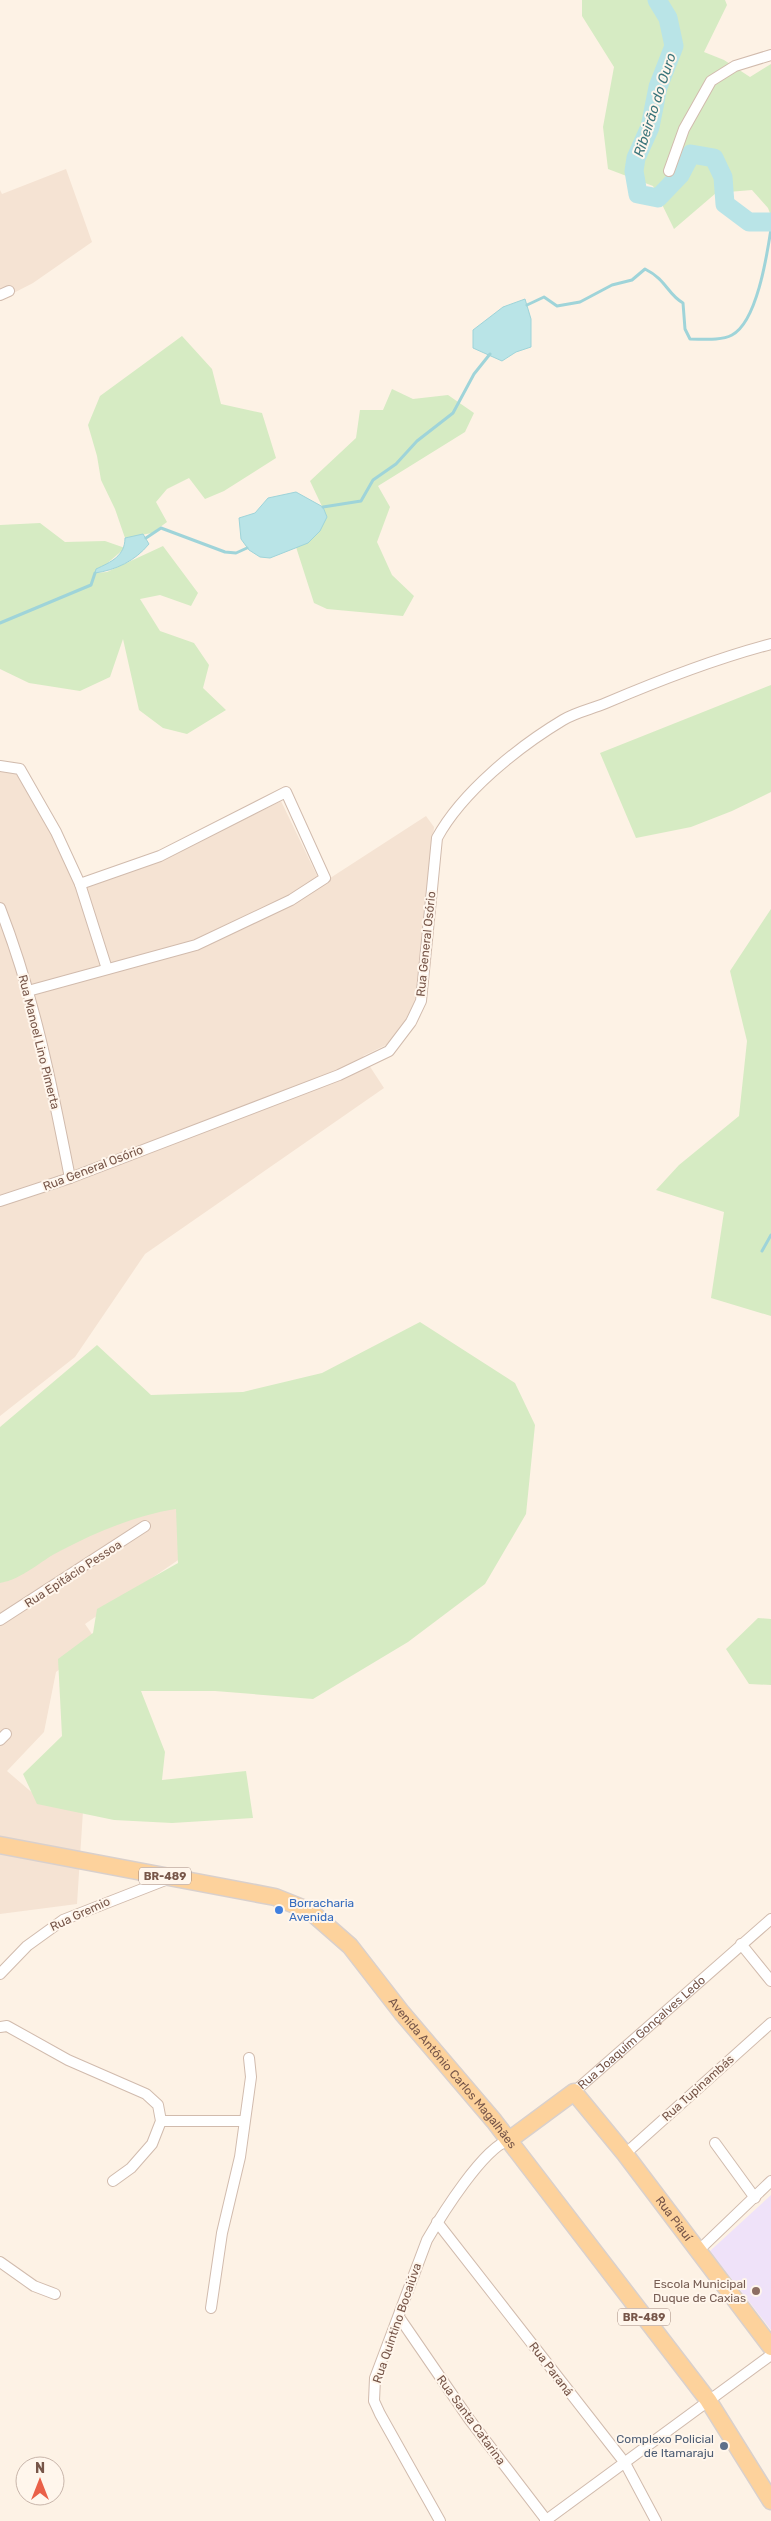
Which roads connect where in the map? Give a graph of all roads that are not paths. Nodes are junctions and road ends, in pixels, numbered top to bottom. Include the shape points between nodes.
1 (771, 55) edge
2 (669, 171) dead end
3 (771, 644) edge
4 (0, 766) edge
5 (80, 884) junction
6 (0, 908) edge
7 (107, 969) junction
8 (28, 991) junction
9 (70, 1178) junction
10 (0, 1201) edge
11 (145, 1526) dead end
12 (0, 1620) edge
13 (0, 1845) edge
14 (174, 1877) junction
15 (771, 1919) edge
16 (741, 1944) junction
17 (0, 1974) edge
18 (771, 1981) edge
19 (771, 2023) edge
20 (2, 2024) edge
21 (249, 2058) dead end
22 (574, 2092) junction
23 (161, 2121) junction
24 (244, 2121) junction
25 (509, 2140) junction
26 (715, 2143) dead end
27 (625, 2154) junction
28 (113, 2180) dead end
29 (771, 2181) edge
30 (755, 2198) junction
31 (437, 2222) junction
32 (698, 2251) junction
33 (0, 2262) edge
34 (55, 2294) dead end
35 (211, 2308) dead end
36 (398, 2317) junction
37 (771, 2347) edge
38 (771, 2355) edge
39 (708, 2400) junction
40 (624, 2463) junction
41 (771, 2501) edge
42 (440, 2521) edge
43 (546, 2521) edge
44 (656, 2521) edge

1 - 2 street via 735,66 711,81 684,129
3 - 9 street, Rua General Osório via 659,681 565,718 511,756 472,794 445,823 437,838 420,1001 411,1022 389,1051 302,1091
4 - 5 street via 20,769
5 - 7 street
5 - 7 street via 160,856 286,792 325,878 291,900 196,945
6 - 8 street, Rua Manoel Lino Pimerta
7 - 8 street
8 - 9 street, Rua Manoel Lino Pimerta via 51,1078
9 - 10 street, Rua General Osório
11 - 12 street, Rua Epitácio Pessoa
13 - 14 main road, Avenida Antônio Carlos Magalhães / BR-489
14 - 17 street, Rua Gremio via 63,1920 27,1946
14 - 25 main road, Avenida Antônio Carlos Magalhães / BR-489 via 274,1897 310,1910 325,1921 350,1946
15 - 16 street, Rua Joaquim Gonçalves Ledo
16 - 18 street
16 - 22 street, Rua Joaquim Gonçalves Ledo
19 - 27 street, Rua Tupinambás
20 - 23 street via 68,2060 146,2094 158,2105
21 - 24 street via 251,2077
22 - 25 main road, Rua Joaquim Gonçalves Ledo
22 - 27 main road, Rua Piauí
23 - 24 street
23 - 28 street via 156,2137 146,2151 131,2168
24 - 35 street
25 - 31 street, Rua Quintino Bocaiúva via 489,2152
25 - 39 main road, Avenida Antônio Carlos Magalhães / BR-489
26 - 30 street
27 - 32 main road, Rua Piauí
29 - 30 street
30 - 32 street
31 - 36 street, Rua Quintino Bocaiúva
31 - 40 street, Rua Paraná
32 - 37 main road, Rua Piauí
33 - 34 street via 34,2286
36 - 42 street, Rua Quintino Bocaiúva via 376,2378 374,2401
36 - 43 street, Rua Santa Catarina
38 - 39 street
39 - 40 street
39 - 41 main road, Avenida Antônio Carlos Magalhães / BR-489
40 - 43 street
40 - 44 street, Rua Paraná

